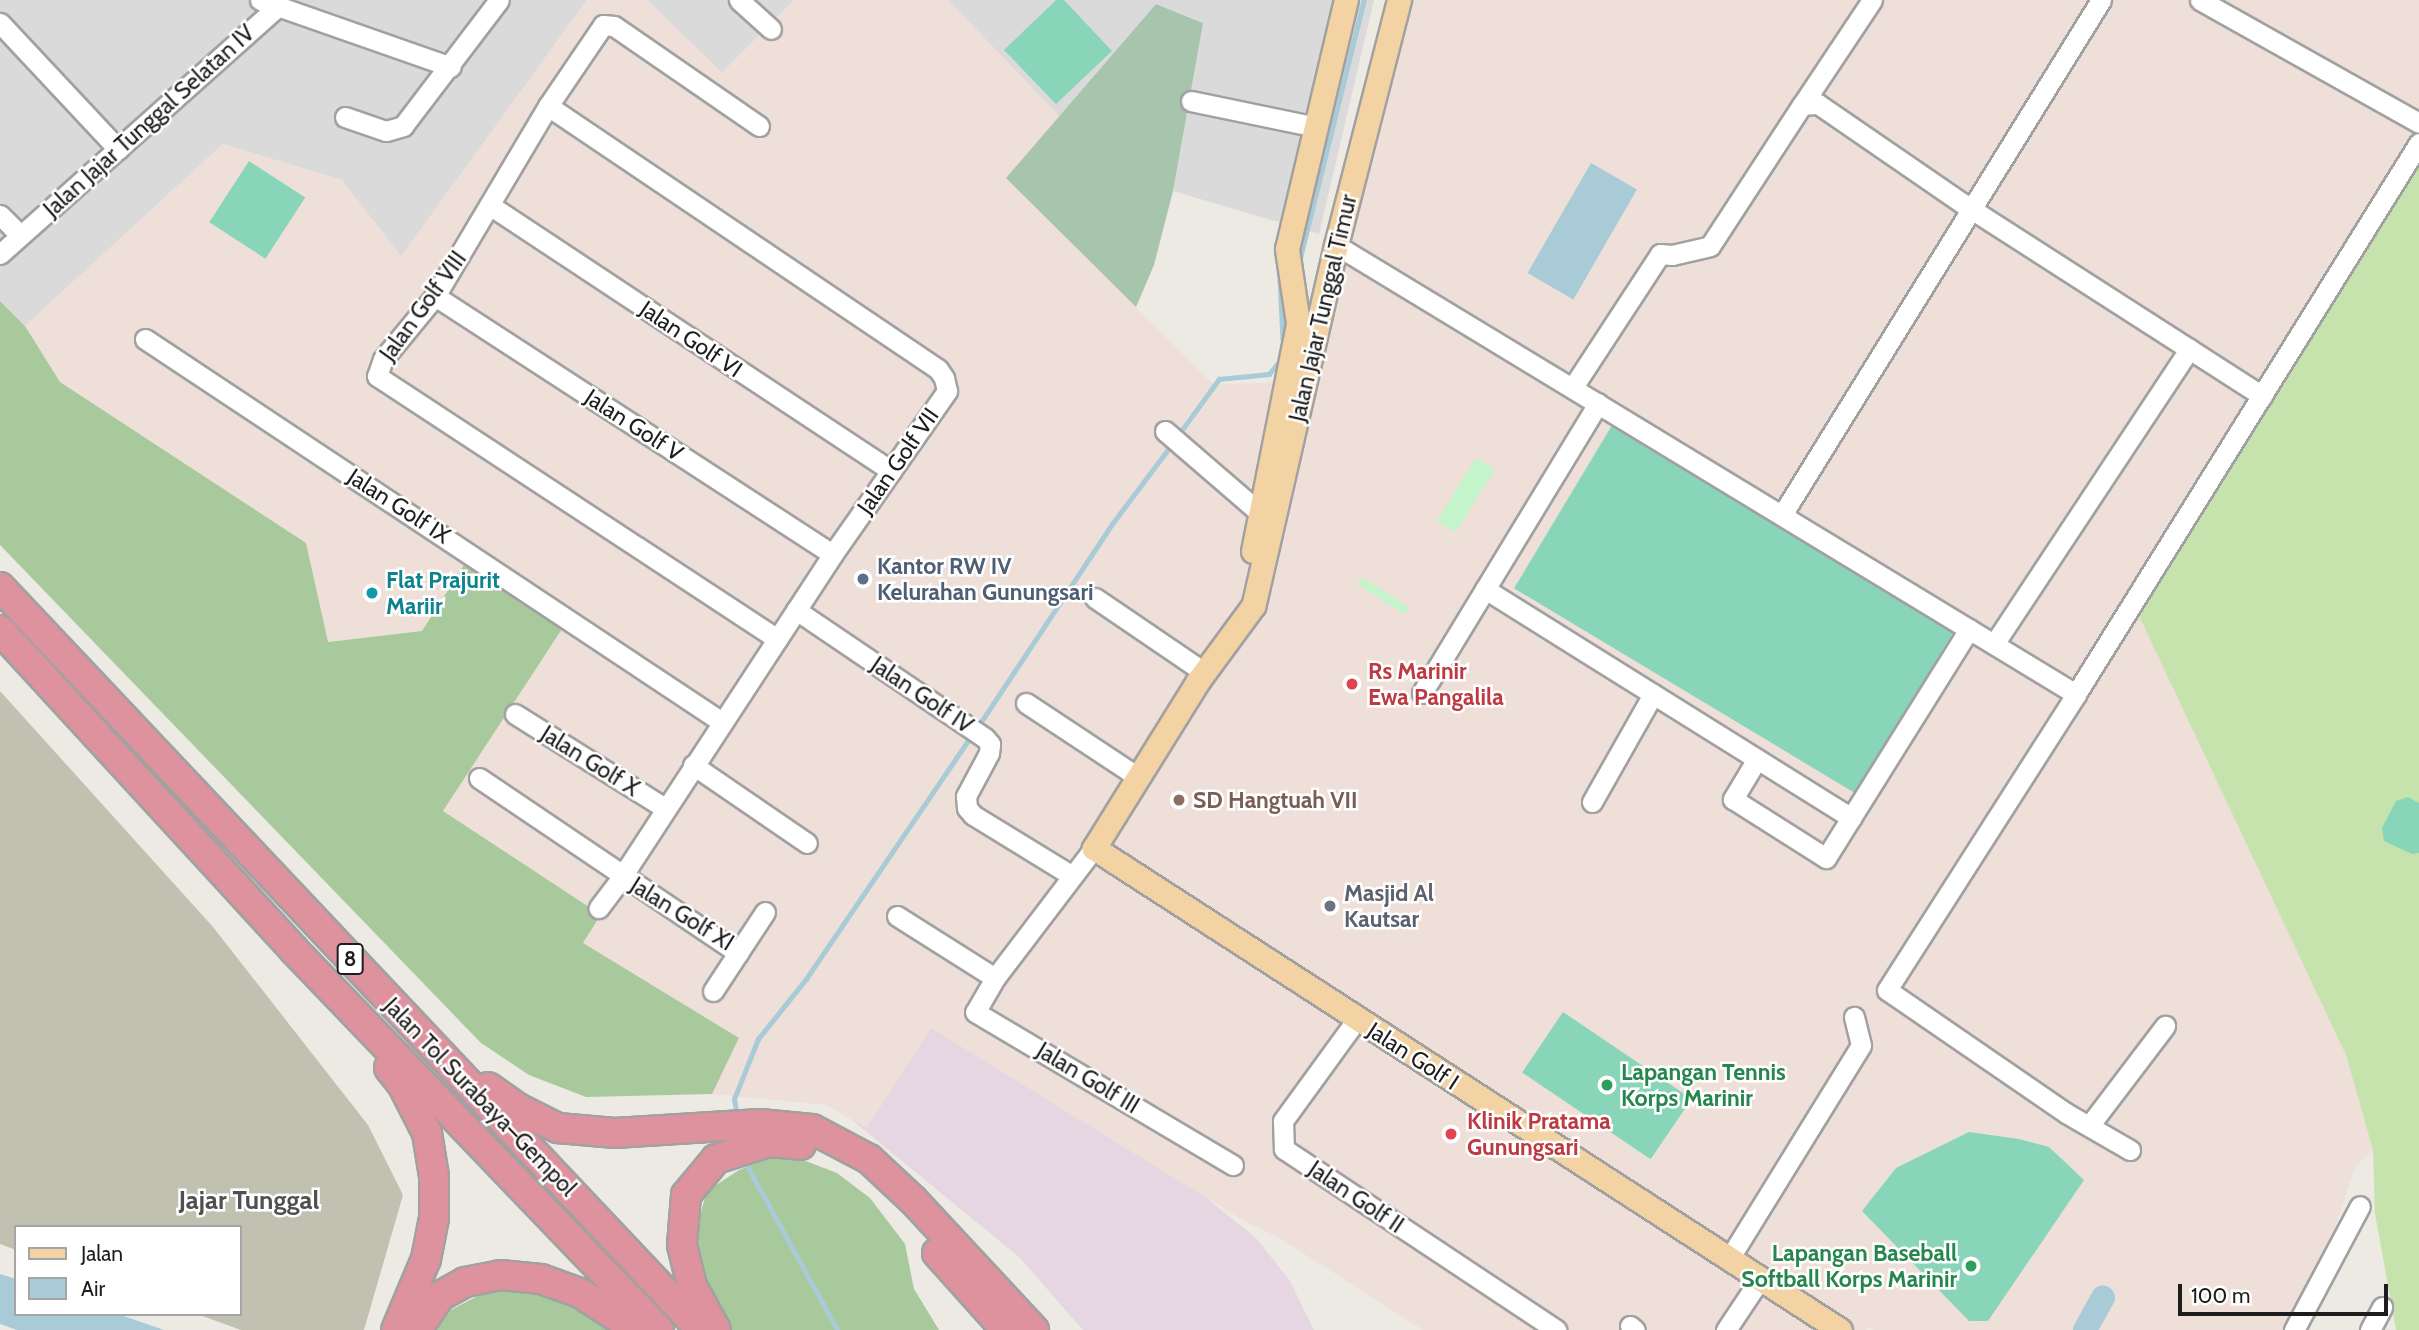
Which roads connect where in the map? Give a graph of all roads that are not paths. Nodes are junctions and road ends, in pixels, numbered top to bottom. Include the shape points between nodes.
1 (499, 0) edge
2 (740, 0) edge
3 (1346, 0) edge
4 (1399, 0) edge
5 (1872, 0) edge
6 (2101, 0) edge
7 (2200, 0) edge
8 (269, 4) edge
9 (0, 23) edge
10 (771, 29) dead end
11 (451, 67) junction
12 (1191, 101) dead end
13 (1802, 105) junction
14 (548, 106) junction
15 (345, 117) dead end
16 (2419, 122) edge
17 (759, 126) dead end
18 (1316, 127) junction
19 (2419, 143) edge
20 (118, 149) junction
21 (491, 206) junction
22 (1971, 209) junction
23 (0, 215) edge
24 (20, 235) junction
25 (1336, 245) junction
26 (0, 254) edge
27 (435, 296) junction
28 (145, 339) dead end
29 (2189, 349) junction
30 (1573, 387) junction
31 (2262, 396) junction
32 (1598, 403) junction
33 (1165, 431) dead end
34 (891, 471) junction
35 (1267, 515) junction
36 (1782, 515) junction
37 (833, 554) junction
38 (0, 587) edge
39 (1485, 589) junction
40 (1095, 598) dead end
41 (796, 610) junction
42 (1969, 629) junction
43 (0, 631) edge
44 (777, 639) junction
45 (1994, 644) junction
46 (1204, 672) junction
47 (1422, 693) dead end
48 (1653, 694) junction
49 (2076, 694) junction
50 (1026, 703) dead end
51 (515, 714) dead end
52 (722, 722) junction
53 (1757, 759) junction
54 (693, 765) junction
55 (1138, 777) junction
56 (480, 778) dead end
57 (1592, 802) dead end
58 (665, 808) junction
59 (1851, 818) junction
60 (807, 843) dead end
61 (1094, 848) junction
62 (1071, 875) junction
63 (622, 877) junction
64 (599, 908) dead end
65 (765, 912) dead end
66 (897, 916) dead end
67 (294, 950) junction
68 (738, 953) junction
69 (355, 965) junction
70 (995, 978) junction
71 (713, 991) dead end
72 (1854, 1017) dead end
73 (1356, 1019) junction
74 (2165, 1026) dead end
75 (2089, 1126) junction
76 (765, 1133) junction
77 (727, 1140) junction
78 (2130, 1150) dead end
79 (1233, 1165) dead end
80 (2360, 1206) dead end
81 (1729, 1259) junction
82 (1760, 1279) junction
83 (2382, 1307) dead end
84 (396, 1330) edge
85 (416, 1330) edge
86 (637, 1330) edge
87 (659, 1330) edge
88 (701, 1330) edge
89 (716, 1330) edge
90 (1006, 1330) edge
91 (1034, 1330) edge
92 (1556, 1330) edge
93 (1726, 1330) edge
94 (1840, 1330) edge
95 (2294, 1330) edge
96 (2370, 1330) edge

1 - 11 street
2 - 10 street
3 - 18 main road, Jalan Jajar Tunggal Timur
4 - 25 main road, Jalan Jajar Tunggal Timur
5 - 13 street
6 - 22 street
7 - 16 street
8 - 11 street
8 - 20 street, Jalan Jajar Tunggal Selatan IV
9 - 20 street
11 - 15 street via 396,130 377,129
12 - 18 street
13 - 22 street via 1818,104
13 - 30 street via 1710,246 1660,254
14 - 17 street, Jalan Golf VIII via 607,24
14 - 21 street, Jalan Golf VIII
14 - 34 street, Jalan Golf VII via 938,369 947,391
18 - 35 main road, Jalan Jajar Tunggal Timur via 1287,249 1298,323
19 - 31 street
20 - 24 street, Jalan Jajar Tunggal Selatan IV
21 - 27 street, Jalan Golf VIII
21 - 34 street, Jalan Golf VI
22 - 29 street
22 - 36 street
23 - 24 street
24 - 26 street, Jalan Jajar Tunggal Selatan IV
25 - 30 street
25 - 35 main road, Jalan Jajar Tunggal Timur
27 - 37 street, Jalan Golf V
27 - 44 street, Jalan Golf VIII via 383,359 377,372 380,380
28 - 52 street, Jalan Golf IX
29 - 31 street
29 - 45 street
30 - 32 street
31 - 49 street
32 - 36 street
32 - 39 street
33 - 35 street
34 - 37 street, Jalan Golf VII
35 - 46 main road, Jalan Jajar Tunggal Timur via 1253,606
36 - 42 street
37 - 41 street, Jalan Golf VII
38 - 69 highway, Jalan Tol Surabaya–Gempol / 8
39 - 47 street
39 - 48 street
40 - 46 street
41 - 44 street, Jalan Golf VII
41 - 62 street, Jalan Golf IV via 990,744 966,796 967,808
42 - 45 street
42 - 59 street
43 - 67 highway, Jalan Tol Surabaya–Gempol / 8
44 - 52 street, Jalan Golf VII
45 - 49 street
46 - 55 main road, Jalan Jajar Tunggal Timur
48 - 53 street
48 - 57 street
49 - 75 street via 1887,990
50 - 55 street
51 - 58 street, Jalan Golf X
52 - 54 street, Jalan Golf VII
53 - 59 street
53 - 59 street via 1733,799 1826,858
54 - 58 street, Jalan Golf VII
54 - 60 street
55 - 61 main road, Jalan Jajar Tunggal Timur
56 - 63 street, Jalan Golf XI
58 - 63 street, Jalan Golf VII
61 - 62 street, Jalan Golf III
61 - 73 main road, Jalan Golf I
62 - 70 street, Jalan Golf III
63 - 64 street, Jalan Golf VII
63 - 68 street, Jalan Golf XI
65 - 68 street, Jalan Golf XI
66 - 70 street
67 - 84 highway via 402,1084 427,1133 434,1218 426,1259
67 - 87 highway, Jalan Tol Surabaya–Gempol / 8
68 - 71 street
69 - 77 highway via 459,1067 518,1108 558,1128
69 - 88 highway, Jalan Tol Surabaya–Gempol / 8
70 - 79 street, Jalan Golf III via 975,1012
72 - 81 street via 1861,1045
73 - 81 main road, Jalan Golf I
73 - 92 street, Jalan Golf II via 1283,1121 1284,1149
74 - 75 street
75 - 78 street
76 - 77 highway
76 - 90 highway via 809,1146 848,1165 896,1208
76 - 91 highway via 812,1129 869,1159
77 - 89 highway via 686,1195 684,1209 682,1245 692,1286
80 - 95 street
81 - 82 main road, Jalan Golf I
82 - 93 street
82 - 94 main road, Jalan Golf I
83 - 96 street
85 - 86 highway via 440,1296 465,1282 500,1275 541,1279 580,1293

